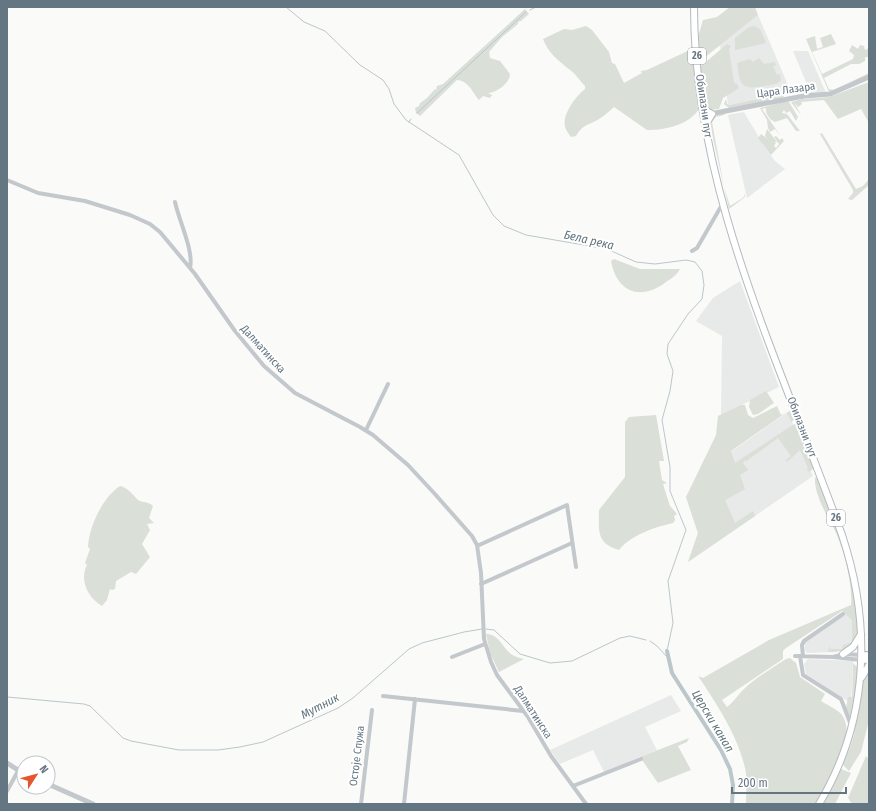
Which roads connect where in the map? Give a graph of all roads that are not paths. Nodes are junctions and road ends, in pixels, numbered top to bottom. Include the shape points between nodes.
1 (694, 7) edge
2 (869, 77) edge
3 (703, 109) junction
4 (712, 114) junction
5 (704, 116) junction
6 (706, 125) junction
7 (7, 180) edge
8 (175, 202) dead end
9 (723, 203) junction
10 (692, 251) dead end
11 (190, 268) junction
12 (388, 384) dead end
13 (366, 430) junction
14 (572, 543) junction
15 (477, 546) junction
16 (576, 567) dead end
17 (481, 584) junction
18 (843, 614) dead end
19 (862, 632) junction
20 (485, 644) junction
21 (844, 654) junction
22 (869, 655) edge
23 (799, 656) junction
24 (452, 657) dead end
25 (833, 657) junction
26 (861, 657) junction
27 (869, 660) edge
28 (869, 665) edge
29 (859, 686) junction
30 (383, 696) dead end
31 (416, 699) junction
32 (372, 710) dead end
33 (524, 711) junction
34 (852, 729) junction
35 (641, 759) dead end
36 (7, 763) edge
37 (16, 770) edge
38 (16, 775) edge
39 (572, 786) junction
40 (56, 788) edge
41 (7, 791) edge
42 (86, 802) edge
43 (93, 804) edge
44 (361, 804) edge
45 (404, 804) edge
46 (586, 804) edge
47 (819, 804) edge

1 - 3 main road, Обилазни пут / 26
2 - 4 street, Цара Лазара via 830,94 804,96
3 - 4 main road
3 - 5 main road, Обилазни пут / 26
4 - 5 street, Цара Лазара
4 - 6 main road
5 - 6 main road, Обилазни пут / 26
6 - 9 main road, Обилазни пут / 26
7 - 11 street, Далматинска via 38,193 85,201 143,220 160,232
8 - 11 street via 191,255
9 - 10 street
9 - 19 main road, Обилазни пут / 26 via 755,302 846,546 857,588
11 - 13 street, Далматинска via 242,340 278,380 295,393
12 - 13 street
13 - 15 street, Далматинска via 408,465 460,521
14 - 15 street via 567,505
14 - 16 street
14 - 17 street
15 - 17 street, Далматинска
17 - 20 street, Далматинска
18 - 23 street via 804,641
19 - 21 main road via 853,647
19 - 26 main road, Обилазни пут / 26
20 - 24 street
20 - 33 street, Далматинска via 497,675
21 - 25 street
21 - 26 street
22 - 26 main road
23 - 25 street
23 - 34 street via 803,674 841,699
25 - 26 street
26 - 27 main road
26 - 29 main road, Обилазни пут / 26
28 - 29 main road
29 - 34 main road, Обилазни пут / 26
30 - 31 street
31 - 33 street
31 - 45 street
32 - 44 street, Остоје Спужа
33 - 39 street, Далматинска
34 - 47 main road, Обилазни пут / 26 via 839,766
35 - 39 street
36 - 37 street
38 - 41 street
39 - 46 street, Далматинска
40 - 42 street
42 - 43 street

